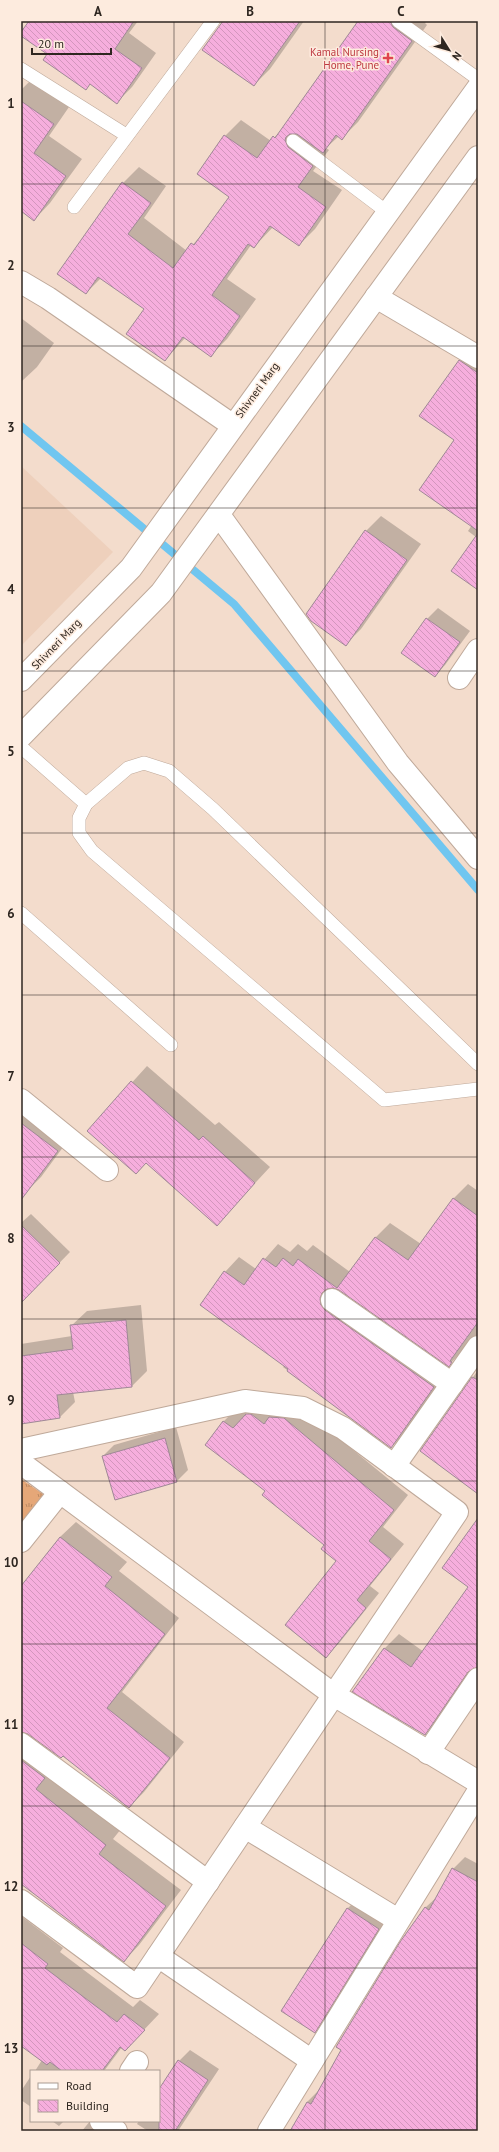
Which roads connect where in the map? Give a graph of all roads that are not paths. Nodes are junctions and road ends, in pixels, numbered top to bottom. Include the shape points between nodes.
1 (213, 21) edge
2 (398, 21) edge
3 (21, 69) edge
4 (478, 78) edge
5 (478, 88) edge
6 (126, 135) junction
7 (293, 141) dead end
8 (478, 157) edge
9 (74, 207) dead end
10 (387, 212) junction
11 (21, 282) edge
12 (376, 297) junction
13 (478, 357) edge
14 (232, 425) junction
15 (219, 514) junction
16 (478, 650) edge
17 (459, 678) dead end
18 (21, 680) edge
19 (21, 736) edge
20 (21, 747) edge
21 (86, 804) junction
22 (478, 858) edge
23 (21, 913) edge
24 (171, 1045) dead end
25 (478, 1064) edge
26 (478, 1089) edge
27 (21, 1100) edge
28 (107, 1170) dead end
29 (332, 1300) dead end
30 (475, 1357) edge
31 (452, 1384) junction
32 (21, 1450) edge
33 (21, 1463) edge
34 (394, 1466) junction
35 (60, 1492) junction
36 (21, 1540) edge
37 (478, 1679) edge
38 (334, 1695) junction
39 (21, 1744) edge
40 (428, 1752) junction
41 (478, 1782) edge
42 (478, 1792) edge
43 (245, 1827) junction
44 (208, 1882) junction
45 (21, 1901) edge
46 (398, 1920) junction
47 (158, 1956) junction
48 (312, 2060) junction
49 (102, 2122) edge
50 (116, 2131) edge
51 (268, 2131) edge

1 - 6 lane
2 - 4 lane
3 - 6 lane
5 - 10 street, Shivneri Marg
6 - 9 lane
7 - 10 lane
8 - 12 street
10 - 14 street, Shivneri Marg
11 - 14 street
12 - 13 street
12 - 15 street
14 - 18 street, Shivneri Marg via 131,568
15 - 19 street via 161,593
15 - 22 street via 398,764
16 - 17 street
20 - 21 lane
21 - 25 lane via 128,768 144,763 169,771 213,809
21 - 26 lane via 79,818 79,833 92,851 384,1100
23 - 24 lane
27 - 28 street
29 - 31 street
30 - 31 street
31 - 34 street
32 - 34 street via 245,1401 303,1408 343,1428
33 - 35 street
34 - 38 street via 457,1512
35 - 36 street
35 - 38 street
37 - 40 street
38 - 40 street
38 - 43 street
39 - 44 street
40 - 41 street
42 - 46 street
43 - 44 street
43 - 46 street
44 - 47 street
45 - 47 street via 137,1987
46 - 48 street
47 - 48 street
48 - 51 street
49 - 50 street

